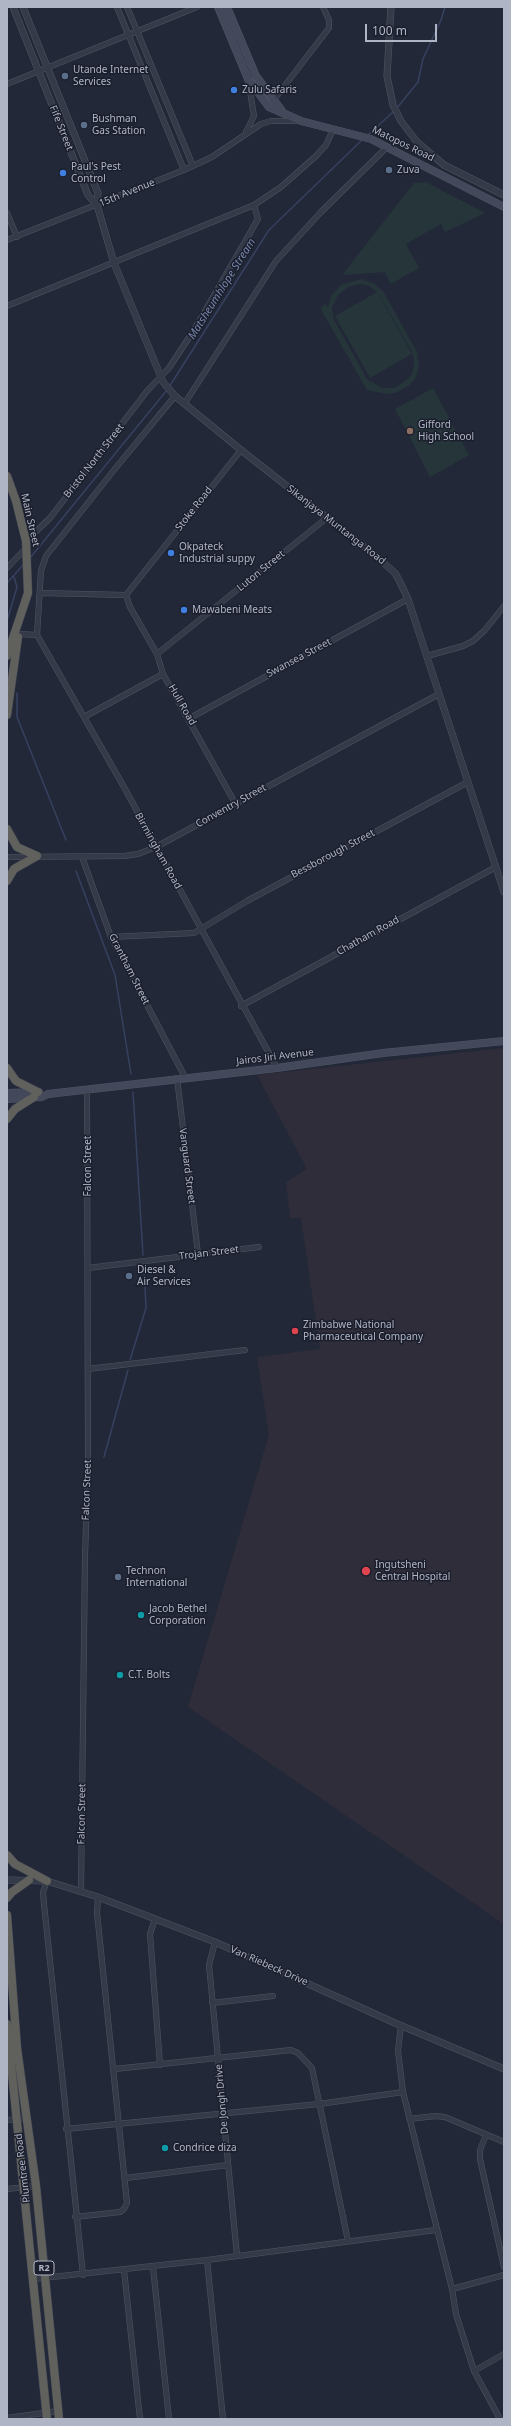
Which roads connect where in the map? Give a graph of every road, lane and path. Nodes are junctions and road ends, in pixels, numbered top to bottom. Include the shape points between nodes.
1 (13, 7) edge
2 (23, 7) edge
3 (117, 7) edge
4 (127, 7) edge
5 (197, 7) edge
6 (218, 7) edge
7 (227, 7) edge
8 (323, 7) edge
9 (390, 8) edge
10 (137, 31) junction
11 (128, 35) junction
12 (48, 67) junction
13 (39, 71) junction
14 (248, 79) junction
15 (7, 84) edge
16 (273, 101) junction
17 (286, 116) junction
18 (301, 121) junction
19 (333, 130) junction
20 (243, 136) junction
21 (387, 147) junction
22 (193, 166) junction
23 (184, 170) junction
24 (504, 195) edge
25 (97, 205) junction
26 (254, 205) junction
27 (504, 207) edge
28 (7, 213) edge
29 (17, 236) junction
30 (7, 239) edge
31 (114, 263) junction
32 (7, 306) edge
33 (162, 380) junction
34 (174, 394) junction
35 (185, 403) junction
36 (241, 450) junction
37 (7, 476) edge
38 (328, 518) junction
39 (27, 548) junction
40 (7, 568) edge
41 (40, 593) junction
42 (126, 595) junction
43 (408, 599) junction
44 (504, 606) edge
45 (22, 617) junction
46 (19, 634) junction
47 (37, 635) junction
48 (157, 654) junction
49 (7, 656) edge
50 (427, 656) junction
51 (163, 674) junction
52 (439, 694) junction
53 (7, 715) edge
54 (84, 716) junction
55 (190, 718) junction
56 (468, 782) junction
57 (236, 803) junction
58 (7, 829) edge
59 (156, 847) junction
60 (37, 856) junction
61 (7, 857) edge
62 (82, 857) junction
63 (496, 867) junction
64 (7, 881) edge
65 (504, 892) edge
66 (201, 929) junction
67 (112, 937) junction
68 (241, 1006) junction
69 (504, 1041) edge
70 (7, 1068) edge
71 (277, 1068) junction
72 (185, 1077) junction
73 (176, 1078) junction
74 (87, 1089) junction
75 (7, 1093) edge
76 (36, 1095) junction
77 (7, 1099) edge
78 (7, 1119) edge
79 (259, 1247) dead end
80 (198, 1254) junction
81 (88, 1268) junction
82 (245, 1350) dead end
83 (88, 1370) junction
84 (7, 1855) edge
85 (7, 1880) edge
86 (29, 1880) junction
87 (47, 1881) junction
88 (81, 1891) junction
89 (98, 1897) junction
90 (7, 1898) edge
91 (7, 1915) edge
92 (155, 1919) junction
93 (214, 1942) junction
94 (10, 1985) edge
95 (273, 1996) dead end
96 (212, 2003) junction
97 (7, 2024) edge
98 (401, 2025) junction
99 (219, 2059) junction
100 (160, 2065) junction
101 (115, 2069) junction
102 (504, 2069) edge
103 (403, 2092) junction
104 (319, 2104) junction
105 (223, 2113) junction
106 (27, 2118) junction
107 (16, 2119) junction
108 (409, 2119) junction
109 (7, 2120) edge
110 (120, 2122) junction
111 (66, 2129) junction
112 (486, 2135) junction
113 (504, 2142) edge
114 (228, 2165) junction
115 (126, 2178) junction
116 (36, 2186) junction
117 (24, 2187) junction
118 (7, 2188) edge
119 (75, 2217) junction
120 (436, 2230) junction
121 (348, 2241) junction
122 (237, 2256) junction
123 (208, 2260) junction
124 (153, 2267) junction
125 (504, 2267) edge
126 (124, 2270) junction
127 (83, 2275) junction
128 (504, 2275) edge
129 (45, 2278) junction
130 (34, 2279) junction
131 (452, 2288) junction
132 (504, 2354) edge
133 (474, 2371) junction
134 (58, 2415) edge
135 (47, 2416) edge
136 (7, 2418) edge
137 (140, 2419) edge
138 (169, 2419) edge
139 (223, 2419) edge
140 (500, 2419) edge

1 - 13 street, Fife Street
2 - 12 street, Fife Street
3 - 11 street
4 - 10 street
5 - 10 street
6 - 14 main road, Matopos Road
7 - 16 main road via 253,71
8 - 16 street via 330,24 326,33
9 - 24 street via 387,69 393,105 400,121 416,142 444,165
10 - 11 street
10 - 22 street
11 - 12 street
11 - 23 street
12 - 13 street
12 - 25 street, Fife Street via 98,193
13 - 15 street
13 - 25 street, Fife Street via 88,195
14 - 17 main road, Matopos Road via 269,106
14 - 20 street, 15th Avenue via 254,116 253,122
16 - 17 main road
17 - 18 main road, Matopos Road
18 - 19 main road, Matopos Road
18 - 20 street, 15th Avenue via 271,121 261,124
19 - 21 main road, Matopos Road via 360,135
19 - 26 street via 326,145 316,156 281,187
20 - 22 street, 15th Avenue via 212,157
21 - 27 main road, Matopos Road
21 - 35 street via 276,261
22 - 23 street, 15th Avenue
23 - 25 street, 15th Avenue
25 - 29 street, 15th Avenue
25 - 31 street, Sikanjaya Muntanga Road
26 - 31 street
26 - 33 street, Bristol North Street via 258,219
28 - 29 street
29 - 30 street, 15th Avenue
31 - 32 street
31 - 33 street, Sikanjaya Muntanga Road
33 - 34 street, Sikanjaya Muntanga Road
33 - 39 street, Bristol North Street via 148,391
34 - 35 street, Sikanjaya Muntanga Road
34 - 41 street via 49,552 41,571
35 - 36 street, Sikanjaya Muntanga Road
36 - 38 street, Sikanjaya Muntanga Road
36 - 42 street, Stoke Road
37 - 39 highway, Main Street
38 - 43 street, Sikanjaya Muntanga Road via 395,573
38 - 48 street, Luton Street
39 - 40 street, Bristol North Street
39 - 45 highway, Main Street via 28,593
41 - 42 street
41 - 47 street
42 - 48 street, Hull Road via 130,607
43 - 50 street, Sikanjaya Muntanga Road
43 - 55 street, Swansea Street
44 - 50 street via 473,641
45 - 46 highway
45 - 49 highway
46 - 47 street
46 - 53 highway
47 - 54 street, Birmingham Road
48 - 51 street, Hull Road
50 - 52 street, Sikanjaya Muntanga Road
51 - 54 street
51 - 55 street, Hull Road
52 - 56 street, Sikanjaya Muntanga Road
52 - 57 street, Conventry Street
54 - 59 street, Birmingham Road
55 - 57 street, Hull Road
56 - 63 street, Sikanjaya Muntanga Road
56 - 66 street, Bessborough Street via 247,901
57 - 59 street, Conventry Street
58 - 60 highway via 16,847
59 - 62 street, Conventry Street via 138,854
59 - 66 street, Birmingham Road
60 - 61 street, Conventry Street
60 - 62 street, Conventry Street
60 - 64 highway via 14,869
62 - 67 street, Grantham Street
63 - 65 street, Sikanjaya Muntanga Road
63 - 68 street, Chatham Road
66 - 67 street, Bessborough Street via 185,934
66 - 68 street, Birmingham Road
67 - 72 street, Grantham Street
68 - 71 street, Birmingham Road
69 - 71 main road, Jairos Jiri Avenue via 383,1053
70 - 76 highway via 16,1081
71 - 72 main road, Jairos Jiri Avenue
72 - 73 main road, Jairos Jiri Avenue
73 - 74 main road, Jairos Jiri Avenue
73 - 80 street, Vanguard Street
74 - 76 main road, Jairos Jiri Avenue
74 - 81 street, Falcon Street
75 - 76 main road
76 - 77 main road
76 - 78 highway via 15,1109
79 - 80 street, Trojan Street
80 - 81 street, Trojan Street
81 - 83 street, Falcon Street
82 - 83 street
83 - 88 street, Falcon Street
84 - 87 highway via 16,1864
85 - 86 street, Van Riebeck Drive
86 - 87 street, Van Riebeck Drive
86 - 90 highway
87 - 88 street, Van Riebeck Drive
87 - 111 street via 43,1892
88 - 89 street, Van Riebeck Drive
89 - 92 street, Van Riebeck Drive
89 - 101 street
91 - 94 highway, Plumtree Road / R2
92 - 93 street, Van Riebeck Drive
92 - 100 street via 150,1934
93 - 96 street, De Jongh Drive via 209,1965
93 - 98 street, Van Riebeck Drive
94 - 106 highway, Plumtree Road / R2
95 - 96 street
96 - 99 street, De Jongh Drive
97 - 107 highway, Plumtree Road / R2
98 - 102 street, Van Riebeck Drive
98 - 103 street via 398,2057
99 - 100 street
99 - 104 street via 291,2050 298,2053 312,2068
99 - 105 street, De Jongh Drive
100 - 101 street
101 - 110 street
103 - 104 street
103 - 108 street
104 - 105 street
104 - 121 street
105 - 110 street
105 - 114 street, De Jongh Drive
106 - 107 street
106 - 116 highway, Plumtree Road / R2
107 - 109 street
107 - 117 highway, Plumtree Road / R2
108 - 112 street via 436,2116
108 - 120 street
110 - 111 street
110 - 115 street
111 - 119 street
112 - 113 street
112 - 125 street via 480,2150 480,2159
114 - 115 street
114 - 122 street, De Jongh Drive
115 - 119 street via 127,2203 122,2211
116 - 117 street
116 - 129 highway, Plumtree Road / R2
117 - 118 street
117 - 130 highway, Plumtree Road / R2
119 - 127 street
120 - 121 street
120 - 131 street
121 - 122 street
122 - 123 street
123 - 124 street
123 - 139 street
124 - 126 street
124 - 138 street
126 - 127 street
126 - 137 street
127 - 129 street
128 - 131 street
129 - 130 street
129 - 134 highway, Plumtree Road / R2
130 - 135 highway, Plumtree Road / R2
131 - 133 street via 456,2314
132 - 133 street
133 - 140 street
134 - 135 street
135 - 136 street

